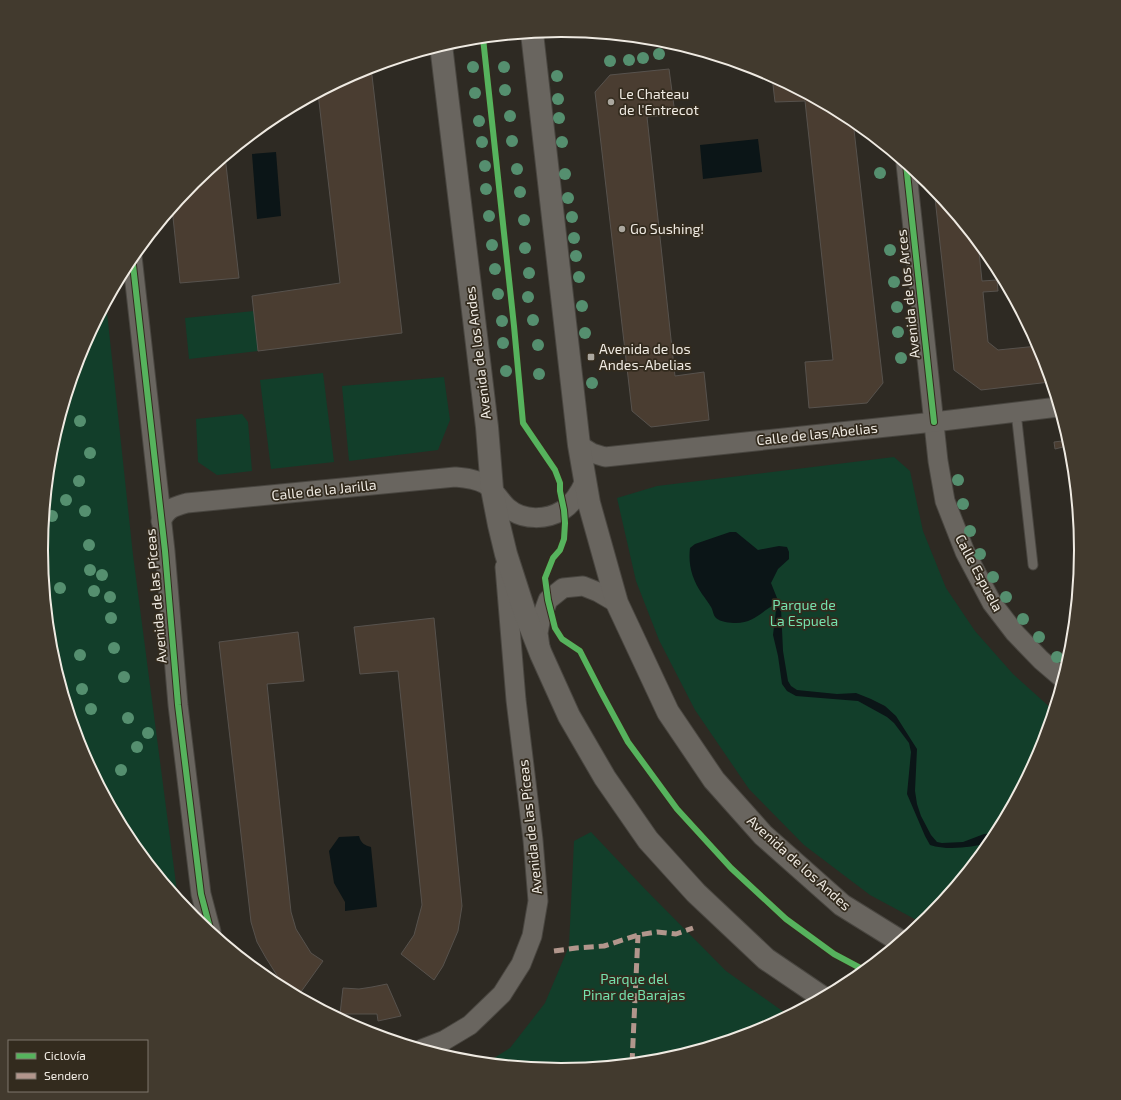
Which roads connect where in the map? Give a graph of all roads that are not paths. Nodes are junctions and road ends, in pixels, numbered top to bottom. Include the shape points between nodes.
1 (533, 38) edge
2 (442, 51) edge
3 (907, 171) edge
4 (133, 266) edge
5 (1053, 408) edge
6 (1016, 412) junction
7 (934, 422) junction
8 (579, 446) junction
9 (586, 481) junction
10 (492, 489) junction
11 (161, 521) junction
12 (506, 554) junction
13 (1033, 565) dead end
14 (617, 604) junction
15 (541, 654) junction
16 (1058, 675) edge
17 (209, 923) edge
18 (896, 938) edge
19 (817, 994) edge
20 (429, 1046) edge

1 - 8 main road, Avenida de los Andes
2 - 10 main road, Avenida de los Andes via 487,427
3 - 7 street, Avenida de los Arces
4 - 11 street, Avenida de las Píceas
5 - 6 street, Calle de las Abelias
6 - 7 street, Calle de las Abelias
6 - 13 lane
7 - 8 street, Calle de las Abelias via 605,457
7 - 16 street, Calle Espuela via 945,502 964,552 992,603 1015,633
8 - 9 main road, Avenida de los Andes
9 - 10 street via 564,510 538,518 527,517 509,509
9 - 14 main road, Avenida de los Andes via 589,503
10 - 11 street, Calle de la Jarilla via 484,483 455,477 187,503 173,507 166,512
10 - 12 main road, Avenida de los Andes
11 - 17 street, Avenida de las Píceas via 178,705 201,894
12 - 15 main road, Avenida de los Andes
12 - 20 street, Avenida de las Píceas via 505,570 515,684 538,902 532,936 521,964 502,994 470,1025
14 - 15 street, Avenida de los Andes via 583,586 563,588 548,600 540,622 538,633
14 - 18 main road, Avenida de los Andes via 668,712 714,780 763,835 842,905
15 - 19 main road, Avenida de los Andes via 569,716 605,778 648,840 696,893 766,958

